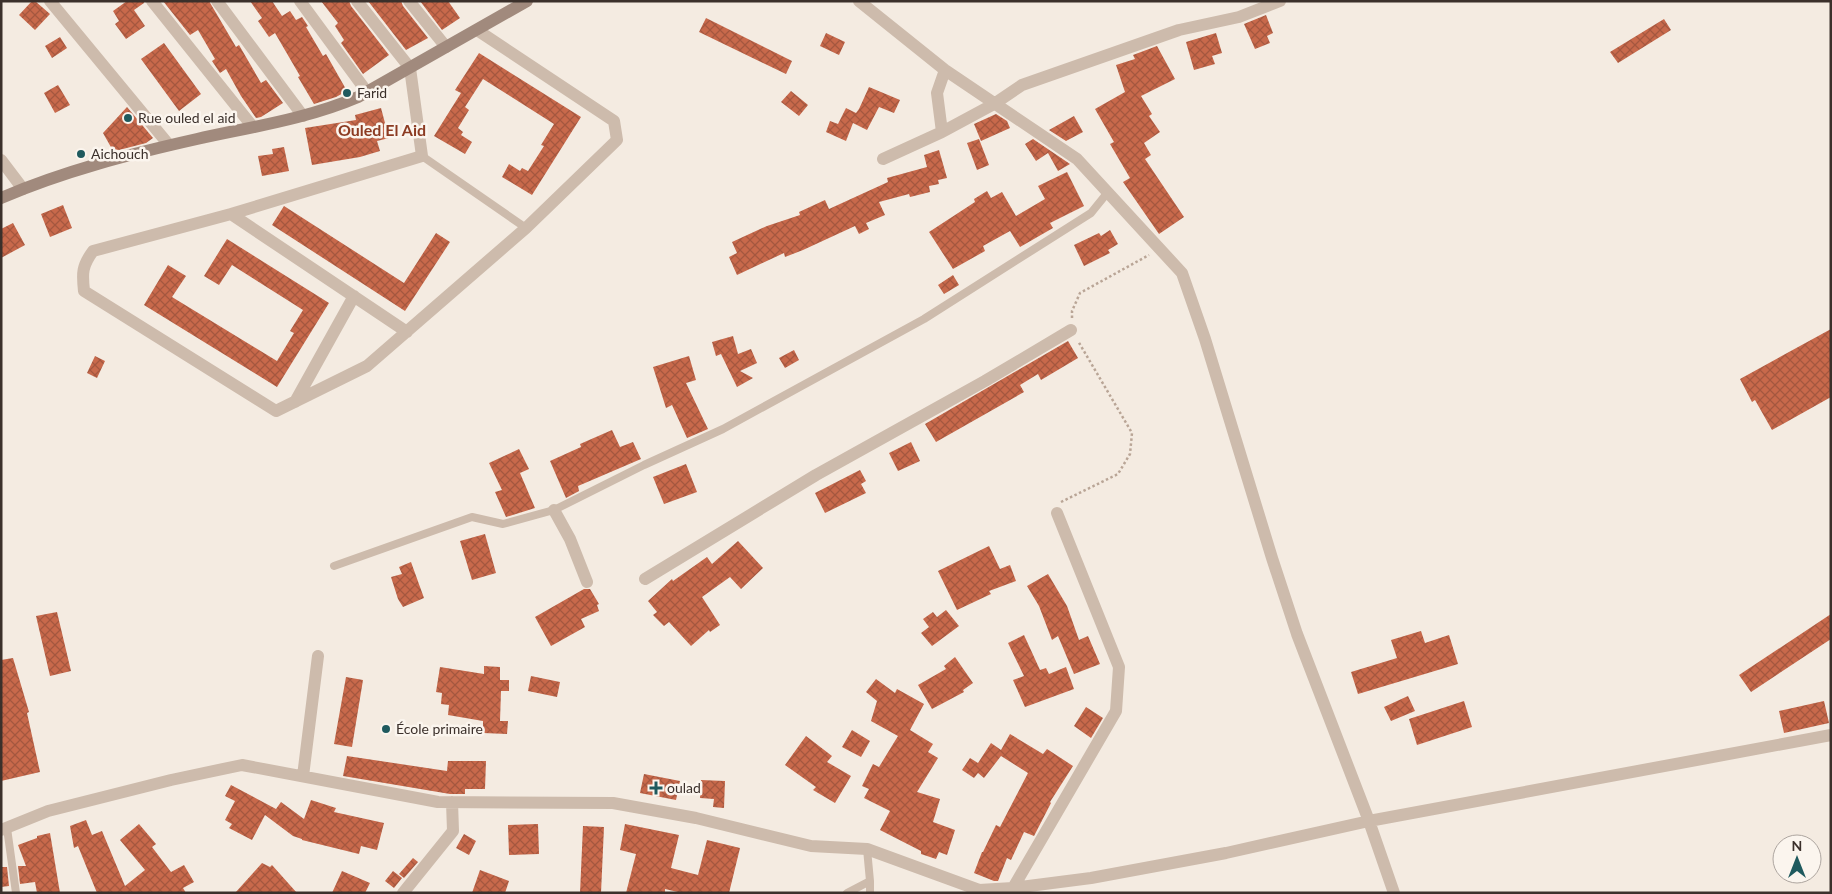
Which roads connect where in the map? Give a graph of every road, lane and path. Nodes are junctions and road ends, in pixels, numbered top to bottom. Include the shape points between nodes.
1 (50, 1) edge
2 (152, 1) edge
3 (217, 1) edge
4 (300, 1) edge
5 (357, 1) edge
6 (409, 1) edge
7 (528, 1) edge
8 (859, 1) edge
9 (1280, 1) edge
10 (477, 30) junction
11 (446, 47) junction
12 (410, 68) junction
13 (945, 70) junction
14 (367, 92) junction
15 (994, 104) junction
16 (303, 116) junction
17 (253, 127) junction
18 (942, 132) junction
19 (169, 145) junction
20 (422, 156) junction
21 (883, 159) dead end
22 (1, 160) edge
23 (23, 189) junction
24 (1108, 192) junction
25 (1, 198) edge
26 (230, 214) junction
27 (526, 228) junction
28 (1160, 249) junction
29 (354, 296) junction
30 (1072, 330) junction
31 (407, 332) junction
32 (295, 402) junction
33 (554, 510) junction
34 (1057, 513) joint
35 (334, 566) dead end
36 (645, 579) dead end
37 (587, 582) dead end
38 (318, 656) dead end
39 (1831, 735) edge
40 (303, 776) junction
41 (452, 802) junction
42 (1369, 821) junction
43 (4, 829) edge
44 (867, 849) junction
45 (870, 881) junction
46 (1013, 888) junction
47 (16, 893) edge
48 (403, 893) edge
49 (847, 893) edge
50 (870, 893) edge
51 (1394, 893) edge

1 - 19 street
2 - 17 street
3 - 16 street
4 - 14 street
5 - 12 street
6 - 11 street
7 - 10 street
8 - 13 street
9 - 15 street via 1240,17 1179,30 1022,85
10 - 11 street
10 - 27 street via 614,121 617,140
11 - 12 street
12 - 14 street
12 - 20 street
13 - 15 street
13 - 18 street via 936,93
14 - 16 street
15 - 18 street
15 - 24 street via 1077,159
16 - 17 street
17 - 19 street
18 - 21 street
19 - 23 street via 85,167
20 - 26 street
20 - 27 lane
22 - 23 street
23 - 25 street
24 - 28 street
24 - 33 lane via 1091,213 924,319 723,429
26 - 29 street
26 - 32 street via 93,251 84,264 84,291 276,412
27 - 31 street
28 - 30 path via 1080,293 1072,311
28 - 42 street via 1182,273 1297,634
29 - 31 street
29 - 32 street
30 - 34 path via 1132,433 1130,454 1118,474 1062,500
30 - 36 street via 816,475
31 - 32 street via 367,366
33 - 35 lane via 503,524 472,517
33 - 37 street
34 - 46 street via 1119,667 1116,711
38 - 40 street
39 - 42 street
40 - 41 street
40 - 43 street via 242,765 48,811
41 - 44 street via 613,803 696,818 811,846
41 - 48 street via 453,831
42 - 46 street via 1216,855 1091,878
42 - 51 street
43 - 47 lane
44 - 45 lane
44 - 46 street via 979,890
45 - 49 lane
45 - 50 lane

